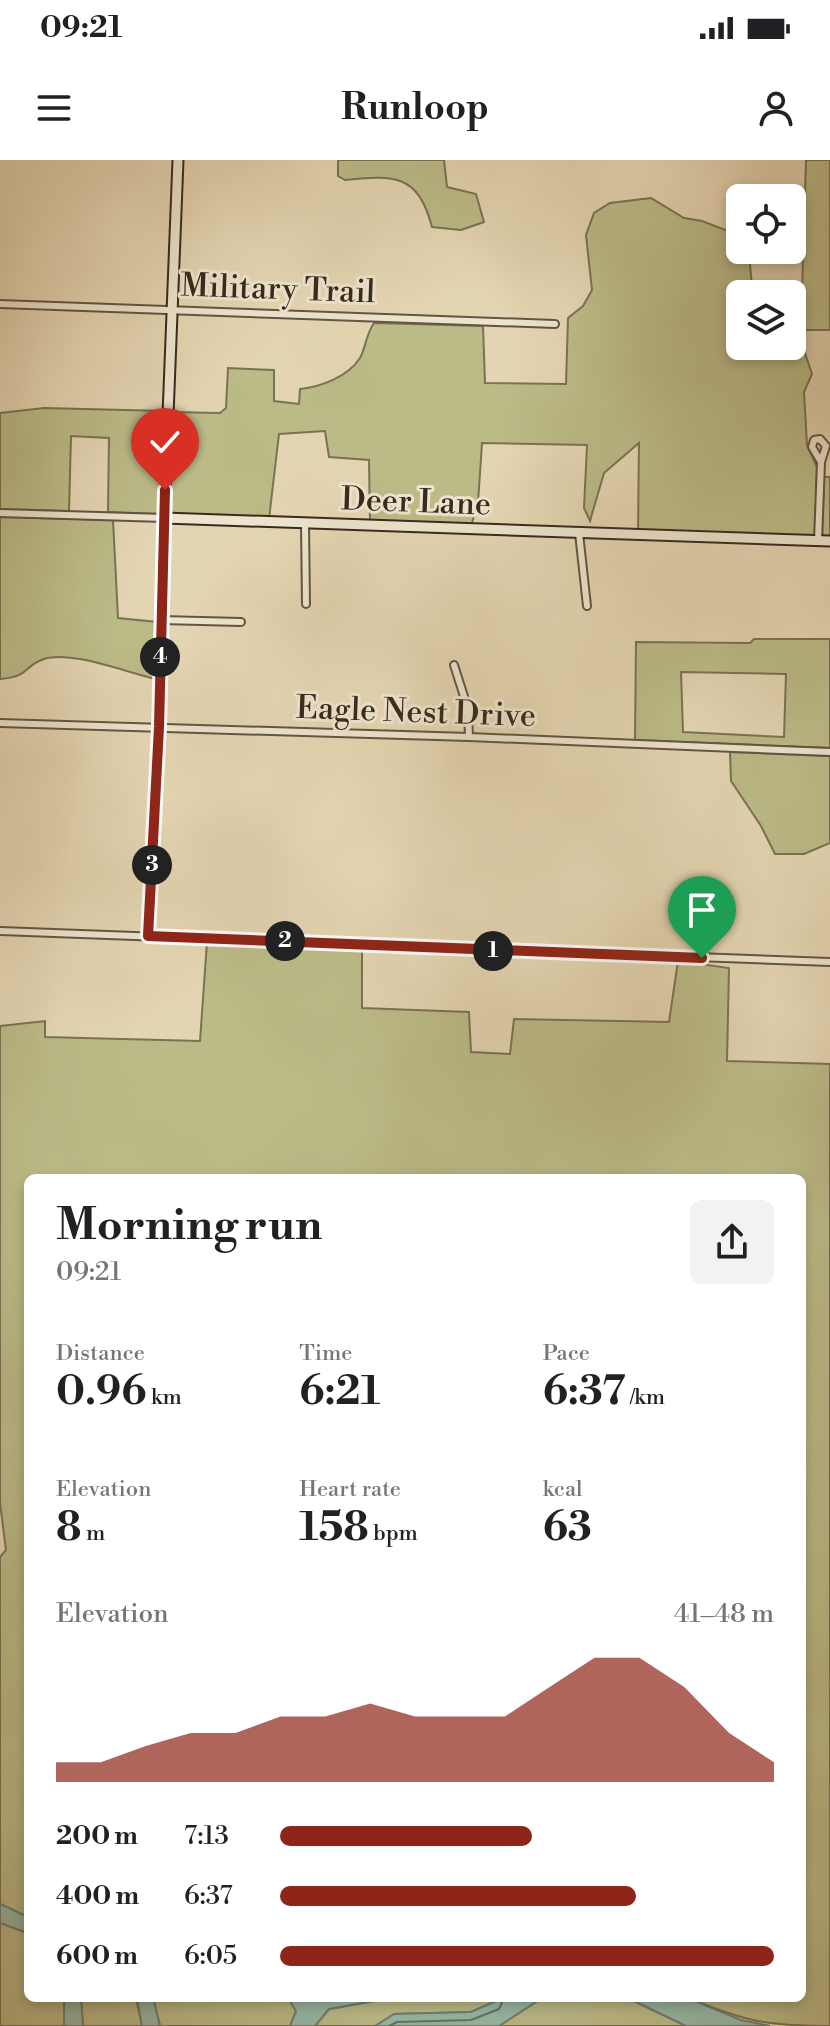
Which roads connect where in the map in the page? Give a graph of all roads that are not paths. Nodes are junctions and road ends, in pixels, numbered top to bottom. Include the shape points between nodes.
1 (178, 160) edge
2 (0, 304) edge
3 (174, 309) junction
4 (555, 324) dead end
5 (821, 462) dead end
6 (0, 513) edge
7 (164, 518) junction
8 (305, 524) junction
9 (579, 533) junction
10 (818, 541) junction
11 (830, 541) edge
12 (306, 604) dead end
13 (587, 606) dead end
14 (161, 620) junction
15 (241, 622) dead end
16 (454, 665) dead end
17 (0, 723) edge
18 (159, 727) junction
19 (469, 737) junction
20 (830, 752) edge
21 (0, 931) edge
22 (148, 936) junction
23 (830, 962) edge

1 - 3 street
2 - 3 street, Military Trail
3 - 4 street, Military Trail
3 - 7 street
5 - 10 street
6 - 7 street, Deer Lane
7 - 8 street, Deer Lane
7 - 14 street
8 - 9 street, Deer Lane
8 - 12 street
9 - 10 street, Deer Lane
9 - 13 street
10 - 11 street, Deer Lane
14 - 15 street
14 - 18 street
16 - 19 street via 468,709
17 - 18 street, Eagle Nest Drive
18 - 19 street, Eagle Nest Drive
18 - 22 street
19 - 20 street, Eagle Nest Drive
21 - 22 street
22 - 23 street

